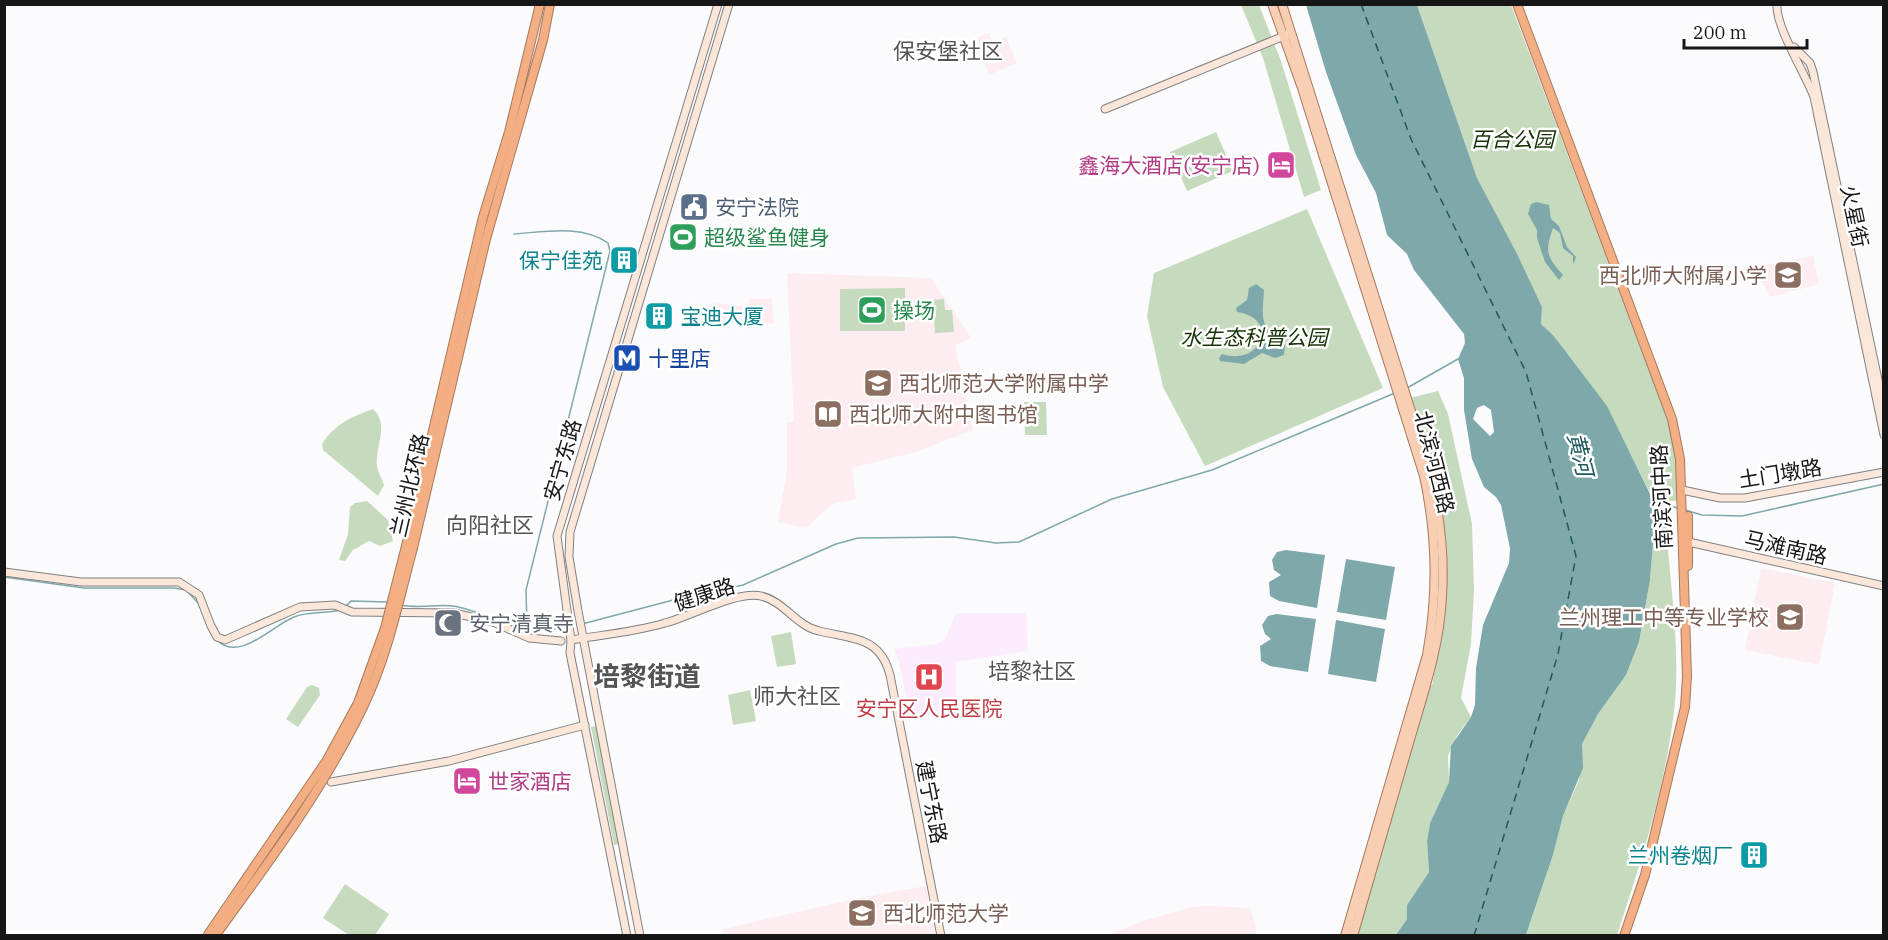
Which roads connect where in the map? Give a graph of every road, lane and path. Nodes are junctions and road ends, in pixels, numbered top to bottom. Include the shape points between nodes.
1 (540, 4) edge
2 (550, 4) edge
3 (718, 4) edge
4 (729, 4) edge
5 (1272, 4) edge
6 (1282, 4) edge
7 (1517, 4) edge
8 (1523, 4) edge
9 (1777, 4) edge
10 (1292, 33) junction
11 (1283, 37) junction
12 (1789, 43) junction
13 (1297, 51) junction
14 (1105, 109) dead end
15 (513, 134) junction
16 (1400, 387) junction
17 (1403, 397) junction
18 (1884, 408) edge
19 (1884, 435) edge
20 (1884, 472) edge
21 (1684, 491) junction
22 (1685, 541) junction
23 (410, 547) junction
24 (4, 572) edge
25 (1884, 586) edge
26 (583, 638) junction
27 (571, 640) junction
28 (561, 641) dead end
29 (890, 675) joint
30 (585, 725) junction
31 (331, 782) dead end
32 (207, 936) edge
33 (215, 936) edge
34 (627, 936) edge
35 (640, 936) edge
36 (941, 936) edge
37 (1345, 936) edge
38 (1353, 936) edge
39 (1623, 936) edge
40 (1629, 936) edge

1 - 15 highway, 兰州北环路
2 - 15 highway, 兰州北环路
3 - 27 main road, 安宁东路 via 557,536
4 - 26 main road, 安宁东路 via 570,532 569,557
5 - 11 main road, 北滨河西路
6 - 10 main road, 北滨河西路
7 - 21 highway, 南滨河中路 via 1672,419
8 - 21 highway, 南滨河中路 via 1678,418 1686,459
9 - 12 main road, 火星街 via 1776,13
10 - 11 main road
10 - 13 main road, 北滨河西路
11 - 13 main road
11 - 14 main road
11 - 16 main road, 北滨河西路
12 - 18 main road, 火星街 via 1810,63 1813,72
12 - 19 main road, 火星街 via 1814,97
13 - 16 main road, 北滨河西路
15 - 23 highway, 兰州北环路 via 494,196
16 - 17 main road, 北滨河西路
17 - 37 main road, 北滨河西路 via 1432,517 1437,570 1434,617 1427,655
17 - 38 main road, 北滨河西路 via 1438,504 1443,596 1428,680
20 - 21 main road, 土门墩路 via 1745,498
21 - 22 highway, 南滨河中路
22 - 25 main road, 马滩南路
22 - 39 highway, 南滨河中路 via 1685,707 1645,875
22 - 40 highway, 南滨河中路 via 1693,677 1691,708 1650,877
23 - 32 highway, 兰州北环路, bridge via 358,703 327,760
23 - 33 highway, 兰州北环路, bridge via 392,628 365,703 334,763
24 - 28 main road via 81,582 180,582 199,595 217,637 225,640 300,607 334,605 343,609 454,613 493,622 529,638
26 - 27 main road, 健康路
26 - 29 main road, 健康路 via 665,624 726,601 761,596 779,604 803,625 846,635 877,648
26 - 35 main road, 安宁东路
27 - 30 main road, 安宁东路 via 570,653
29 - 36 main road, 建宁东路
30 - 31 main road via 449,761
30 - 34 main road, 安宁东路

